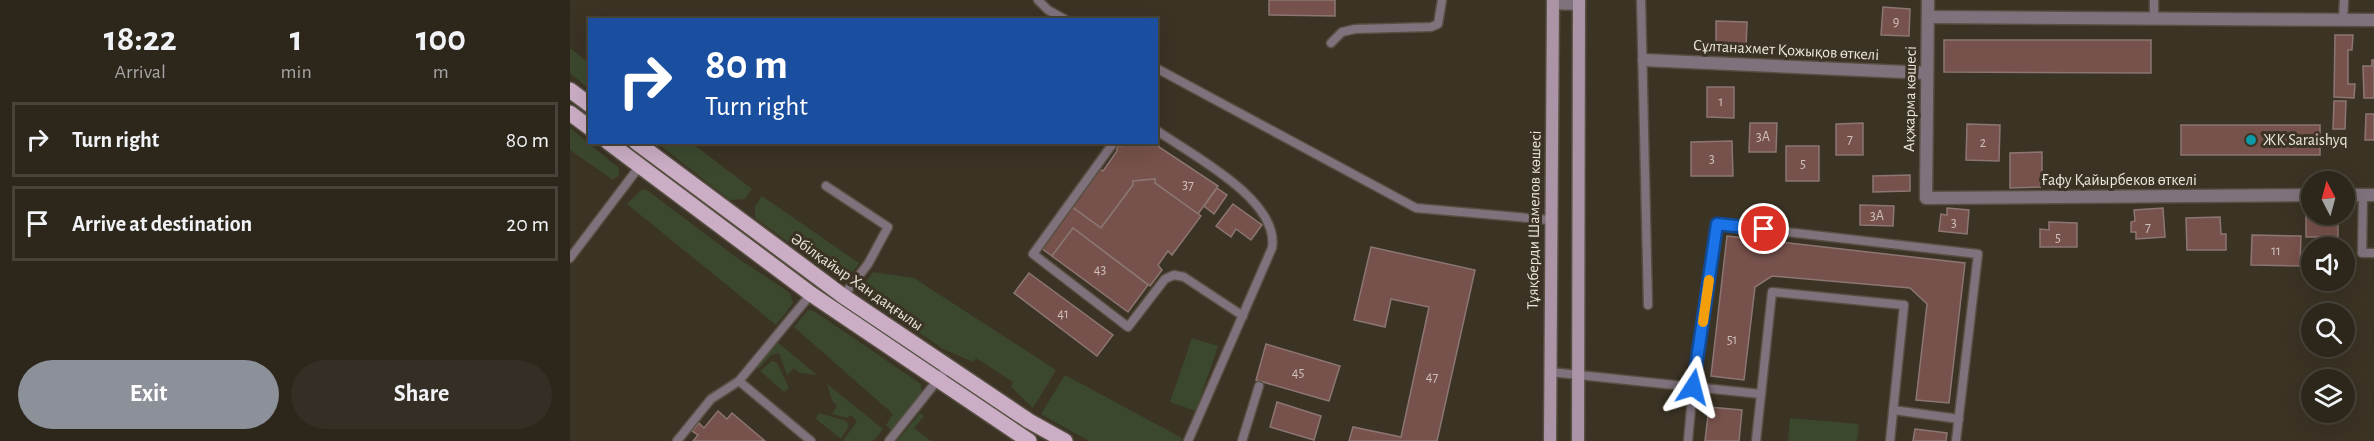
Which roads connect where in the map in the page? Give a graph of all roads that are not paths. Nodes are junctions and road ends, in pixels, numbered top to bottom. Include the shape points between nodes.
1 (1038, 0) edge
2 (1442, 0) edge
3 (1641, 0) edge
4 (1928, 0) edge
5 (2154, 0) edge
6 (2344, 0) edge
7 (1553, 1) edge
8 (1579, 2) edge
9 (1928, 17) junction
10 (1062, 18) edge
11 (2154, 19) junction
12 (2343, 20) junction
13 (2374, 20) edge
14 (1330, 43) dead end
15 (1644, 60) junction
16 (1158, 69) edge
17 (1927, 73) junction
18 (570, 90) edge
19 (588, 104) edge
20 (570, 113) edge
21 (588, 126) edge
22 (1158, 131) edge
23 (610, 144) edge
24 (639, 144) edge
25 (1113, 144) edge
26 (639, 167) junction
27 (826, 186) dead end
28 (2301, 195) edge
29 (2368, 195) edge
30 (1926, 198) joint
31 (1550, 220) junction
32 (2374, 253) edge
33 (570, 258) edge
34 (811, 294) junction
35 (843, 296) junction
36 (1648, 305) dead end
37 (1243, 316) junction
38 (948, 367) junction
39 (1550, 372) junction
40 (1579, 374) junction
41 (739, 381) junction
42 (937, 381) junction
43 (1259, 386) dead end
44 (1693, 387) junction
45 (1761, 394) junction
46 (1893, 410) junction
47 (1959, 418) junction
48 (677, 441) edge
49 (811, 441) edge
50 (889, 441) edge
51 (1029, 441) edge
52 (1065, 441) edge
53 (1188, 441) edge
54 (1242, 441) edge
55 (1550, 441) edge
56 (1578, 441) edge
57 (1688, 441) edge
58 (1756, 441) edge
59 (1890, 441) edge
60 (1956, 441) edge

1 - 10 lane
2 - 14 lane via 1441,19 1431,27 1355,29 1342,32
3 - 15 lane
4 - 9 street, Ақжарма көшесі
5 - 11 lane
6 - 12 lane
7 - 8 street
7 - 31 street, Тұяқберди Шамелов көшесі
8 - 40 street
9 - 11 street
9 - 17 street, Ақжарма көшесі
11 - 12 street
12 - 13 street
15 - 17 street, Сұлтанахмет Қожықов өткелі
15 - 36 lane
16 - 31 lane via 1416,208
17 - 30 street, Ақжарма көшесі
18 - 19 main road
20 - 21 main road
22 - 37 lane via 1252,197 1272,226 1272,248
23 - 26 main road
24 - 35 main road, Әбілқайыр Хан даңғылы
25 - 37 lane via 1033,254 1128,327 1165,279 1174,275 1184,277
26 - 33 lane
26 - 34 main road
27 - 35 lane via 888,227 868,264
28 - 30 street, Ғафу Қайырбеков өткелі
29 - 32 lane via 2362,253
31 - 39 street, Тұяқберди Шамелов көшесі
34 - 41 lane
34 - 42 main road
35 - 38 main road, Әбілқайыр Хан даңғылы
37 - 53 lane
38 - 42 lane
38 - 52 main road, Әбілқайыр Хан даңғылы
39 - 40 lane
39 - 55 street, Тұяқберди Шамелов көшесі
40 - 44 lane
40 - 56 street
41 - 48 lane via 711,399
41 - 49 lane
42 - 50 lane
42 - 51 main road
43 - 54 lane
44 - 45 lane
44 - 47 lane via 1717,224 1978,254
44 - 57 lane
45 - 46 lane via 1772,292 1904,305
45 - 58 lane
46 - 47 lane
46 - 59 lane
47 - 60 lane

